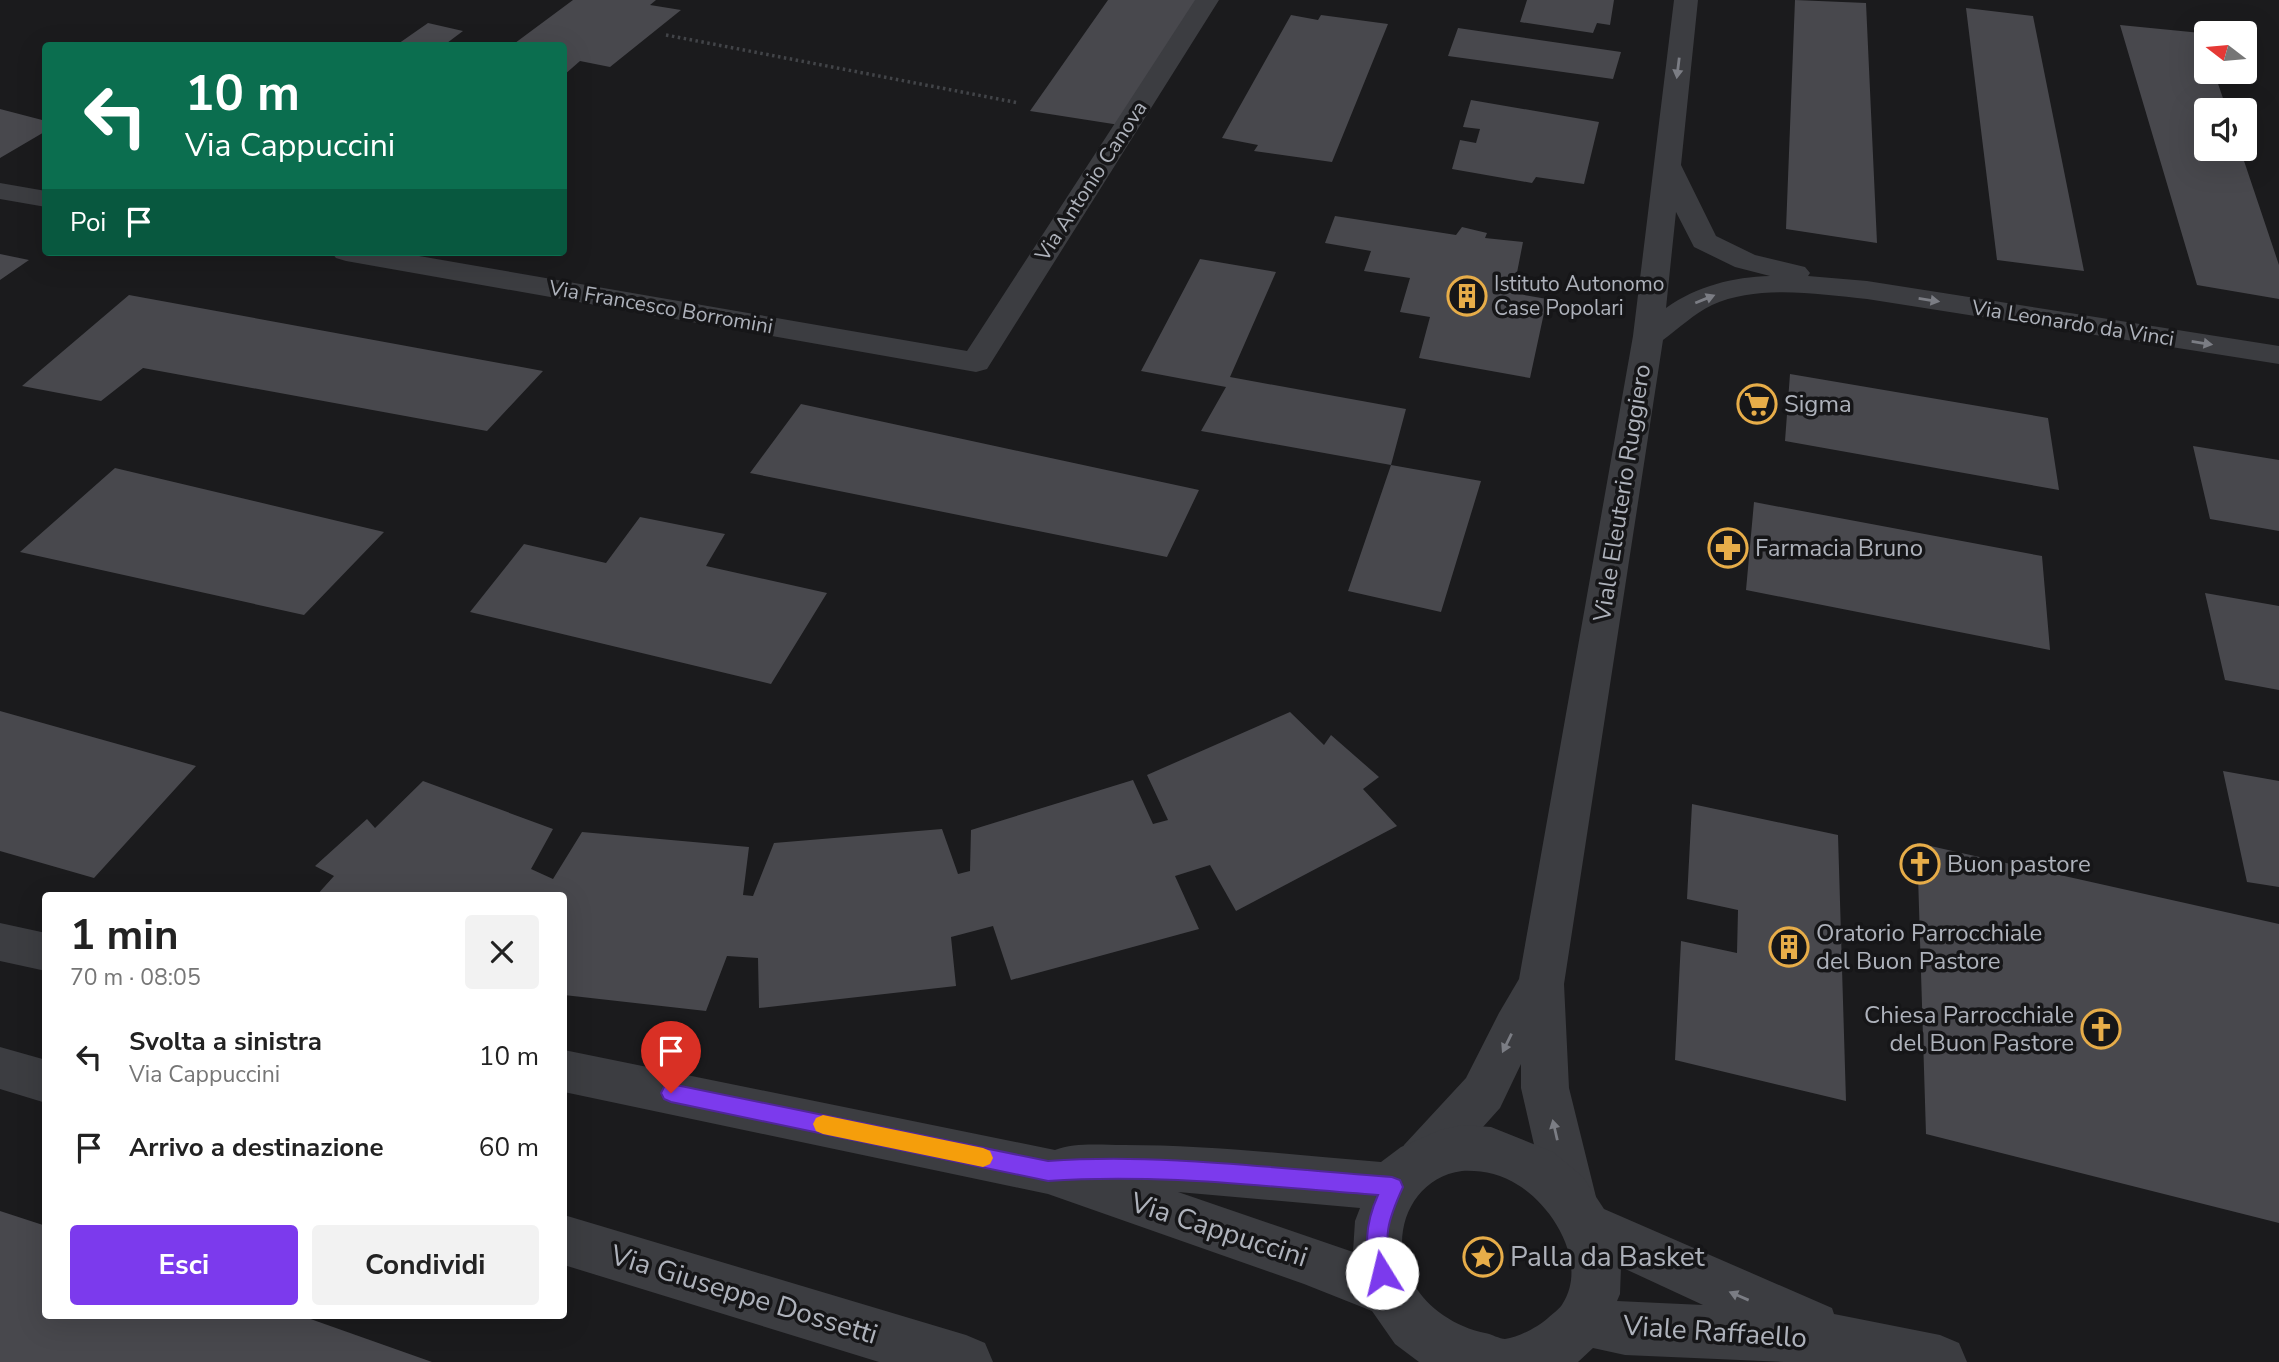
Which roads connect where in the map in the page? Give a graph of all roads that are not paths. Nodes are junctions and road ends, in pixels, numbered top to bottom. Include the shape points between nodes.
1 (1207, 0) edge
2 (1686, 0) edge
3 (1667, 164) junction
4 (0, 191) edge
5 (42, 198) edge
6 (369, 256) edge
7 (1867, 290) junction
8 (1648, 336) junction
9 (2279, 355) edge
10 (976, 362) joint
11 (0, 942) edge
12 (42, 951) edge
13 (1541, 984) junction
14 (0, 1068) edge
15 (567, 1072) edge
16 (42, 1081) edge
17 (1048, 1171) junction
18 (1407, 1174) junction
19 (1580, 1212) junction
20 (567, 1241) edge
21 (1407, 1327) edge
22 (1568, 1342) edge
23 (1847, 1342) junction
24 (965, 1362) edge
25 (1495, 1362) edge
26 (1513, 1362) edge
27 (1940, 1362) edge

1 - 10 street, Via Antonio Canova
2 -> 3 street, Viale Eleuterio Ruggiero
3 - 7 street, Via Leonardo da Vinci via 1704,240 1745,261
3 - 8 street, Viale Eleuterio Ruggiero
4 - 5 street
6 - 10 street, Via Francesco Borromini
8 -> 7 street, Via Leonardo da Vinci via 1702,298 1750,286 1808,284
7 -> 9 street, Via Leonardo da Vinci
8 - 13 street, Viale Eleuterio Ruggiero
11 - 12 street
13 -> 18 street, Viale Eleuterio Ruggiero via 1483,1093
19 -> 13 street, Viale Eleuterio Ruggiero via 1545,1088
14 - 16 street
15 - 17 street, Via Cappuccini
17 - 18 street, Via Cappuccini via 1099,1167
17 - 21 street, Via Cappuccini via 1301,1256
18 - 19 street via 1450,1150 1483,1148 1515,1156 1545,1172
18 - 21 street via 1378,1218 1377,1254
19 - 22 street, Viale Eleuterio Ruggiero via 1597,1259 1595,1291
23 -> 19 street, Viale Raffaello via 1717,1287
20 - 24 street, Via Giuseppe Dossetti
21 - 25 street, Via Cappuccini via 1441,1347
22 - 23 street, Viale Raffaello via 1625,1329
22 - 26 street via 1537,1358
23 - 27 street, Viale Raffaello

